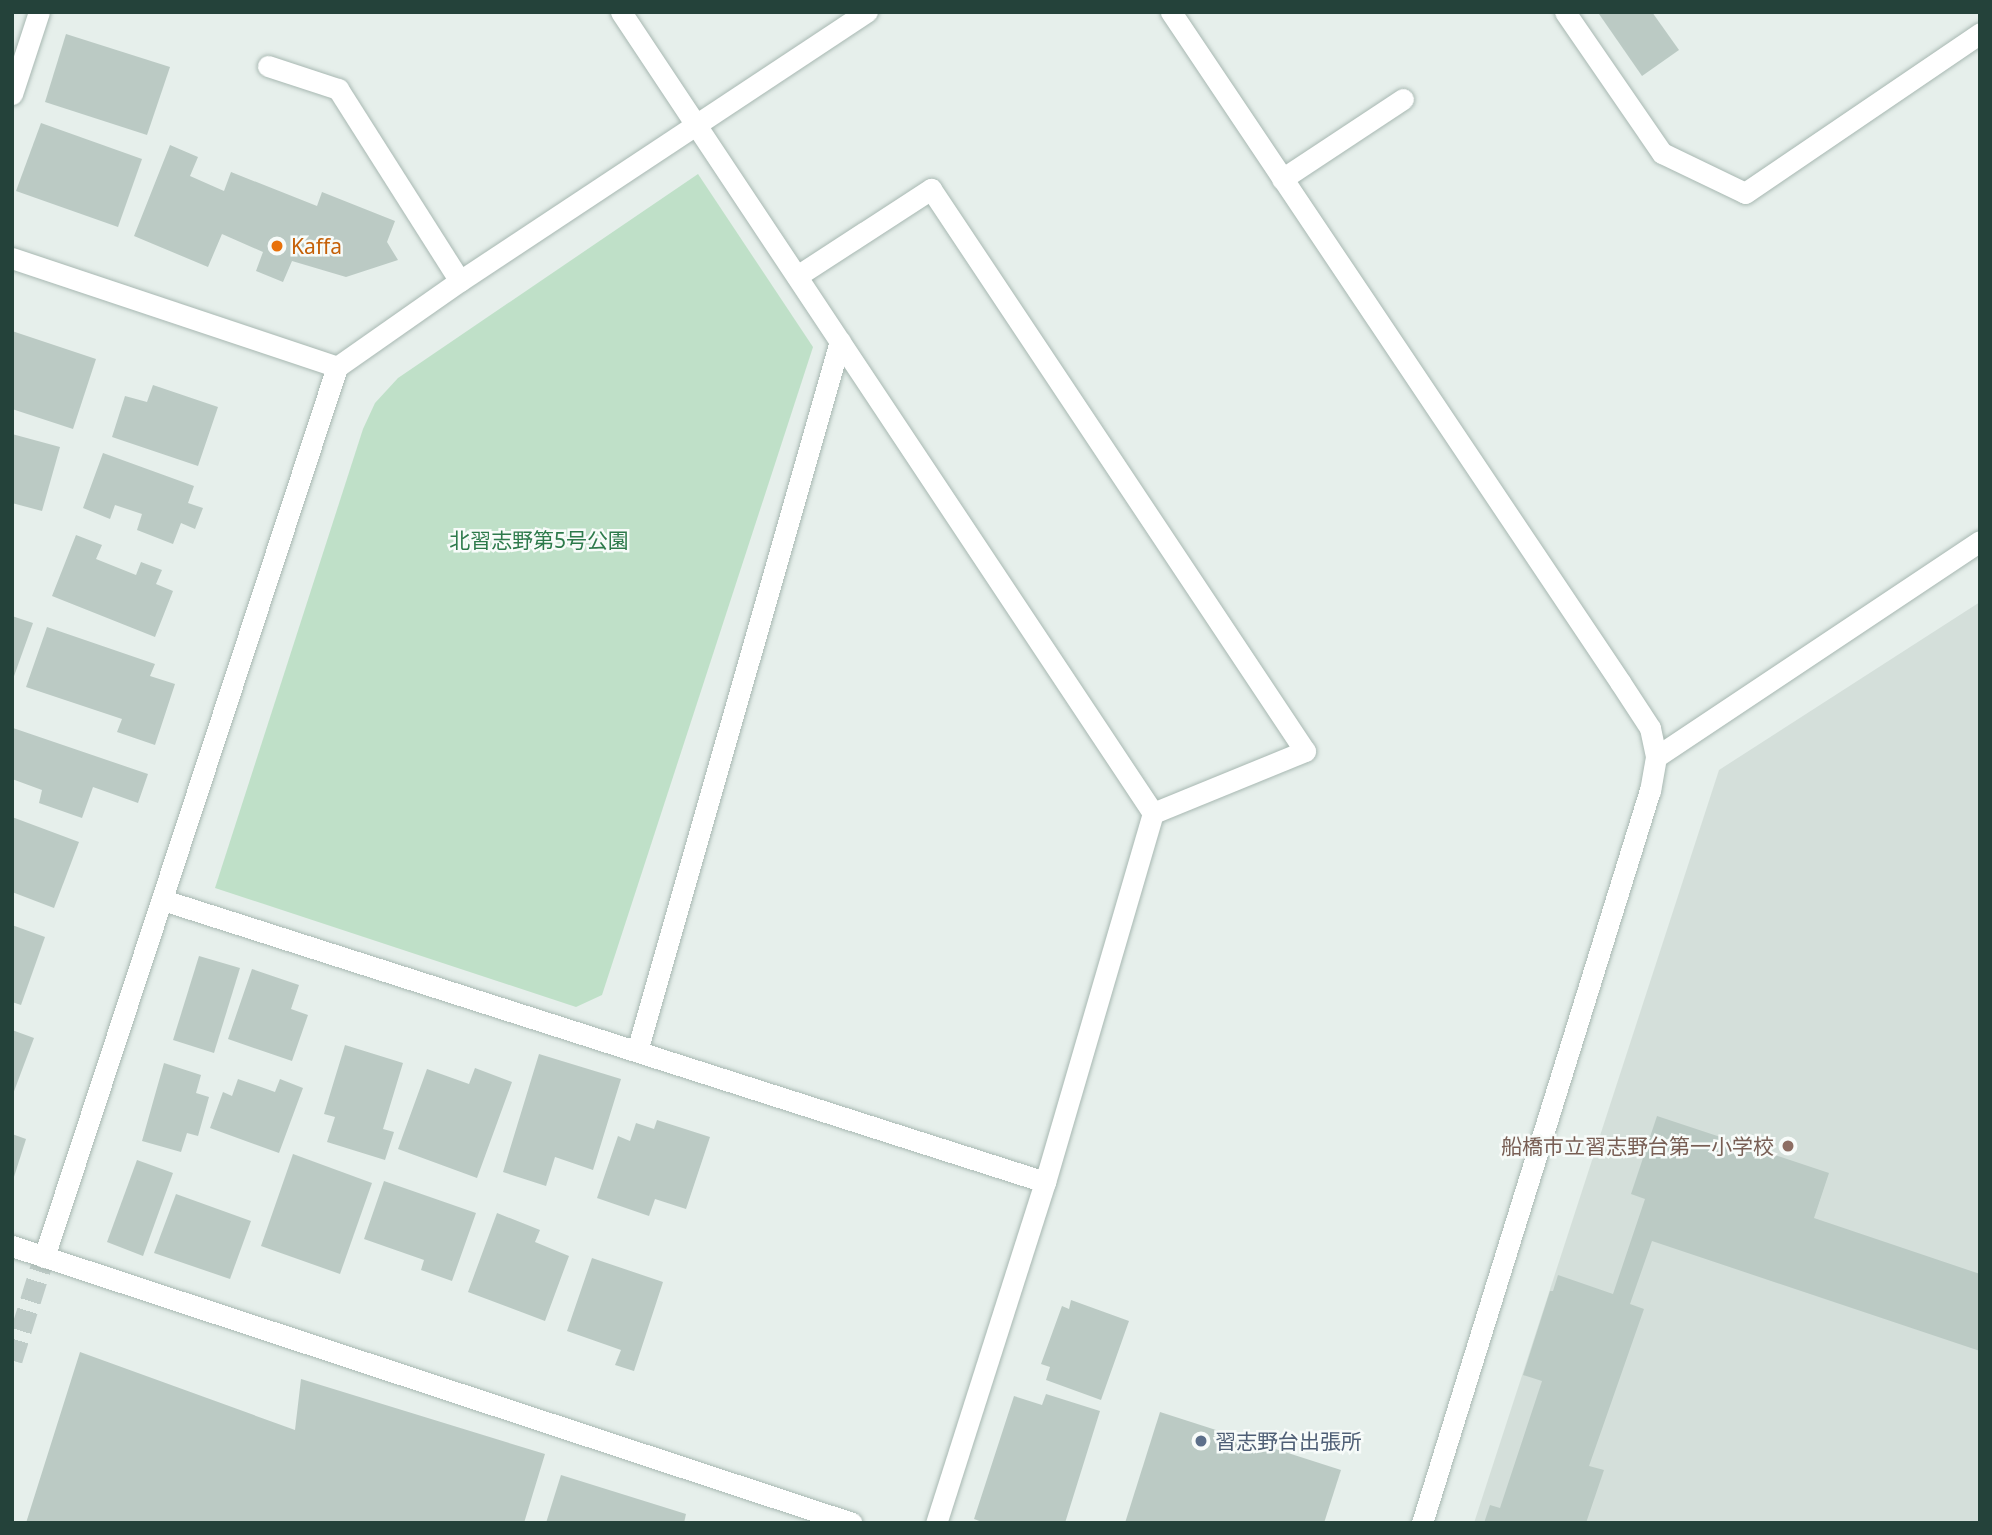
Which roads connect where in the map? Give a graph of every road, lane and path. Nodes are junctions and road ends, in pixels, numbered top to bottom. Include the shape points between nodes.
1 (38, 12) edge
2 (621, 12) edge
3 (867, 12) edge
4 (1171, 12) edge
5 (1565, 12) edge
6 (1980, 33) edge
7 (268, 66) dead end
8 (12, 94) edge
9 (1403, 99) dead end
10 (697, 126) junction
11 (1282, 178) junction
12 (12, 258) edge
13 (797, 276) junction
14 (460, 281) junction
15 (840, 341) junction
16 (337, 367) junction
17 (1980, 541) edge
18 (1656, 757) junction
19 (1153, 813) junction
20 (163, 901) junction
21 (637, 1051) junction
22 (1045, 1182) junction
23 (12, 1246) edge
24 (44, 1257) junction
25 (852, 1523) edge
26 (936, 1523) edge
27 (1422, 1523) edge

1 - 8 street
2 - 10 street
3 - 10 street
4 - 11 street
5 - 6 street via 1662,153 1745,193
7 - 14 street via 338,89
9 - 11 street
10 - 13 street
10 - 14 street
11 - 18 street via 1650,728
12 - 16 street
13 - 15 street
13 - 19 street via 931,189 1305,751
14 - 16 street
15 - 19 street
15 - 21 street
16 - 20 street
17 - 18 street
18 - 27 street via 1650,790
19 - 22 street
20 - 21 street
20 - 24 street
21 - 22 street
22 - 26 street
23 - 24 street
24 - 25 street

